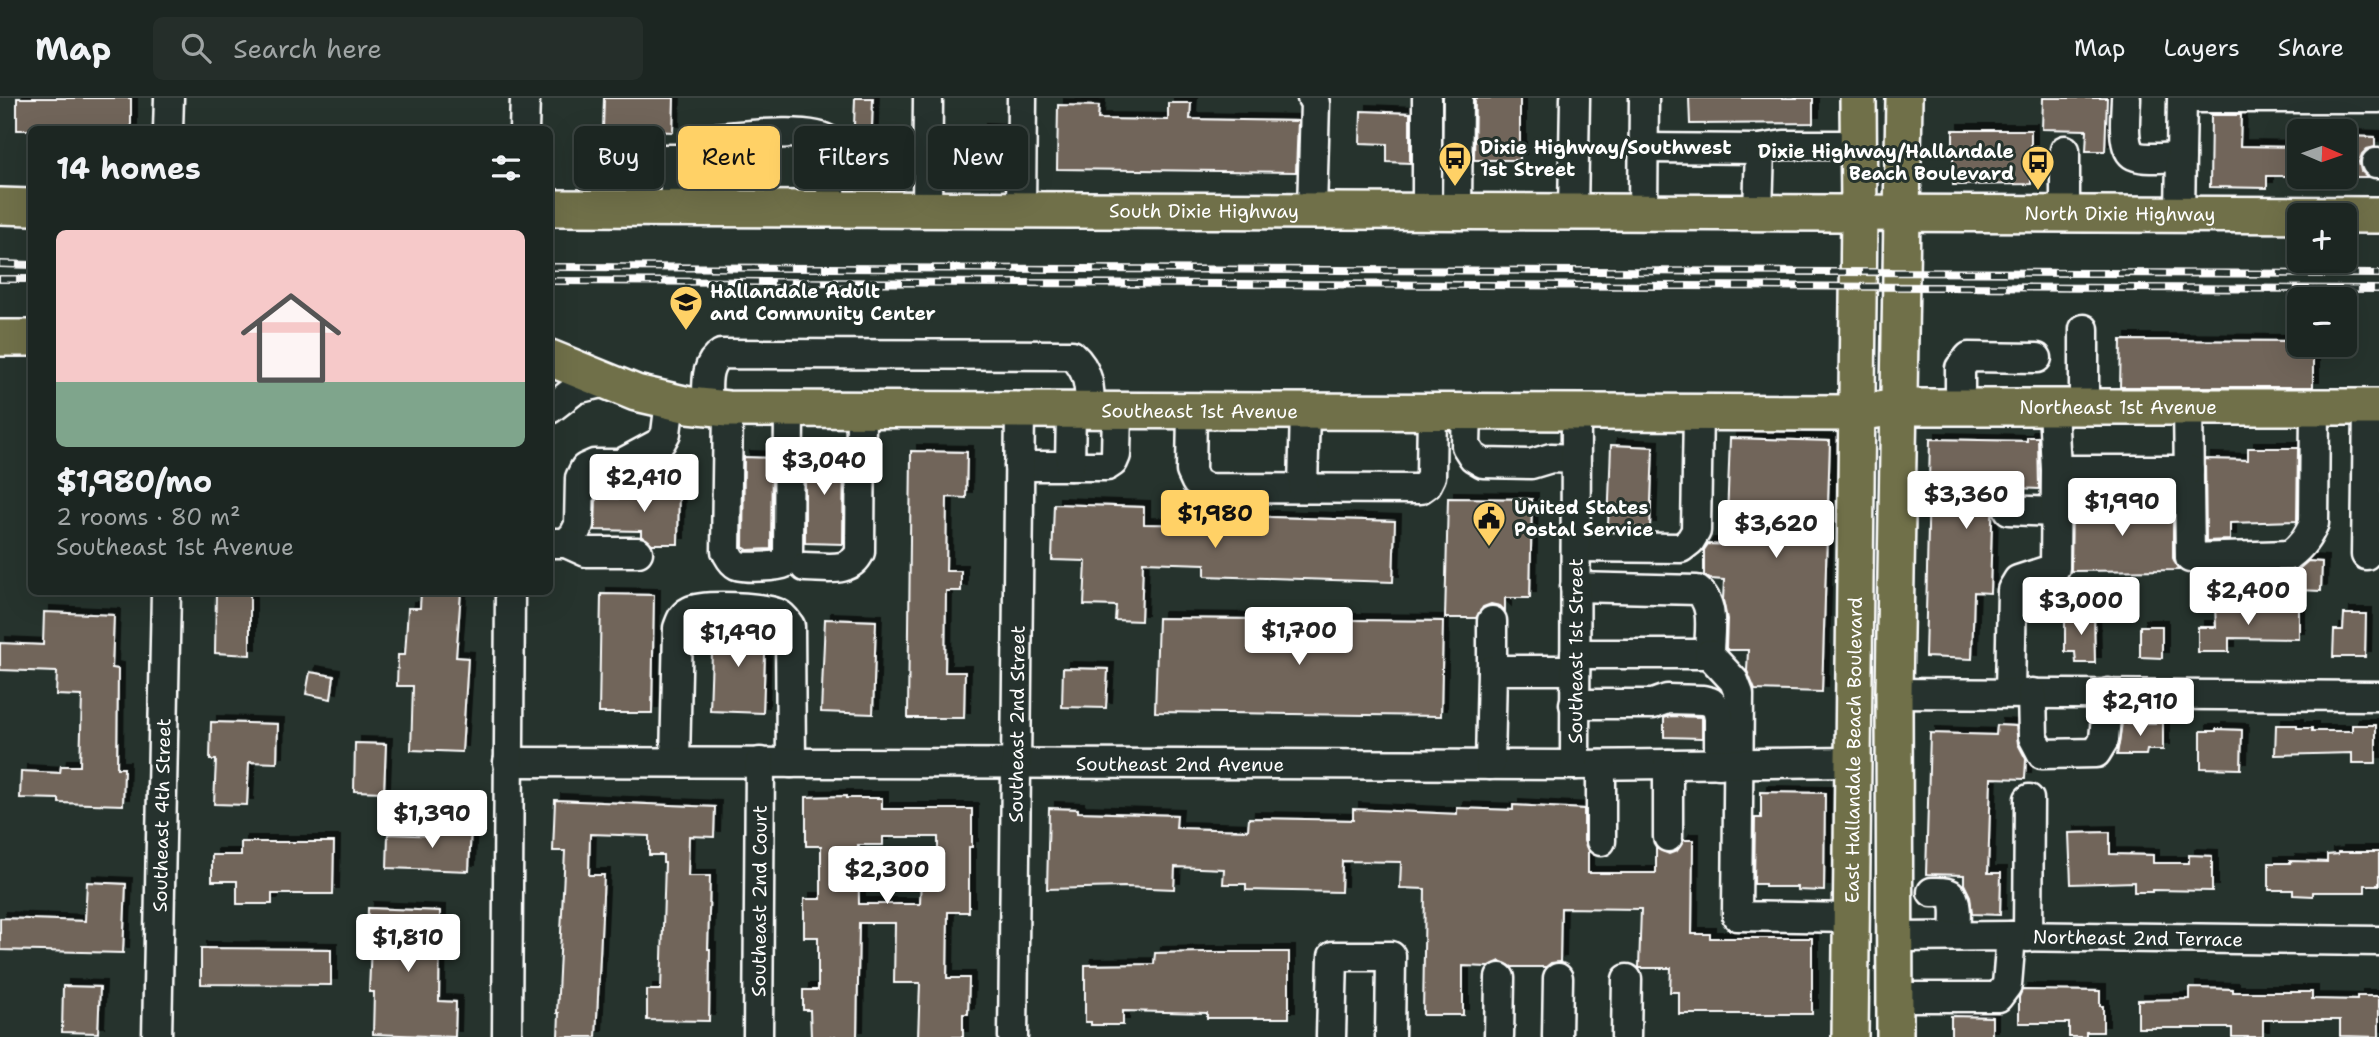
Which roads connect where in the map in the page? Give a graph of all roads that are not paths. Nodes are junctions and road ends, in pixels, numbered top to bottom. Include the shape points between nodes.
1 (169, 98) edge
2 (525, 98) edge
3 (928, 98) edge
4 (1022, 98) edge
5 (1312, 98) edge
6 (1427, 98) edge
7 (1458, 98) edge
8 (1575, 98) edge
9 (1644, 98) edge
10 (1858, 98) edge
11 (1904, 98) edge
12 (2126, 98) edge
13 (2182, 98) edge
14 (2379, 98) edge
15 (168, 126) edge
16 (524, 126) edge
17 (1858, 145) junction
18 (1644, 148) junction
19 (1760, 149) junction
20 (2065, 150) dead end
21 (2181, 157) junction
22 (664, 159) edge
23 (0, 206) edge
24 (28, 206) edge
25 (553, 208) edge
26 (687, 209) junction
27 (832, 210) junction
28 (1312, 210) junction
29 (1442, 210) junction
30 (927, 211) junction
31 (1021, 211) junction
32 (1573, 211) junction
33 (1643, 211) junction
34 (1758, 211) junction
35 (1859, 211) junction
36 (1902, 211) junction
37 (2064, 212) junction
38 (2180, 213) junction
39 (2379, 215) edge
40 (2084, 329) dead end
41 (0, 338) edge
42 (28, 338) edge
43 (2037, 358) dead end
44 (553, 359) edge
45 (606, 382) junction
46 (670, 401) junction
47 (2188, 405) junction
48 (2315, 406) junction
49 (553, 407) edge
50 (1898, 407) junction
51 (1959, 407) junction
52 (2069, 407) junction
53 (2374, 407) edge
54 (717, 408) junction
55 (789, 408) junction
56 (861, 408) junction
57 (1020, 409) junction
58 (1093, 410) junction
59 (1305, 410) junction
60 (1192, 411) junction
61 (1432, 411) junction
62 (1467, 411) junction
63 (1576, 411) junction
64 (1698, 412) junction
65 (1857, 413) junction
66 (1575, 458) junction
67 (1019, 466) junction
68 (1070, 466) junction
69 (2056, 470) junction
70 (2189, 470) junction
71 (1303, 488) junction
72 (2008, 510) dead end
73 (2056, 512) junction
74 (558, 543) edge
75 (1576, 547) junction
76 (638, 552) dead end
77 (2366, 555) dead end
78 (805, 567) dead end
79 (1575, 587) junction
80 (166, 595) edge
81 (510, 595) edge
82 (1492, 621) dead end
83 (1709, 654) junction
84 (1575, 662) junction
85 (1492, 670) junction
86 (2021, 692) junction
87 (1894, 693) junction
88 (2108, 693) junction
89 (2379, 696) edge
90 (1574, 704) junction
91 (675, 761) junction
92 (508, 762) junction
93 (760, 762) junction
94 (791, 762) junction
95 (1017, 762) junction
96 (1852, 762) junction
97 (1668, 764) junction
98 (1729, 764) junction
99 (1490, 765) junction
100 (1588, 765) junction
101 (2029, 799) dead end
102 (1668, 837) dead end
103 (1601, 841) dead end
104 (1932, 892) dead end
105 (1851, 918) junction
106 (1955, 936) junction
107 (1896, 937) junction
108 (2019, 937) junction
109 (2379, 941) edge
110 (1500, 978) dead end
111 (1558, 978) dead end
112 (1627, 979) dead end
113 (1850, 995) junction
114 (1896, 997) junction
115 (157, 1037) edge
116 (507, 1037) edge
117 (758, 1037) edge
118 (1013, 1037) edge
119 (1331, 1037) edge
120 (1390, 1037) edge
121 (1499, 1037) edge
122 (1557, 1037) edge
123 (1626, 1037) edge
124 (1850, 1037) edge
125 (1861, 1037) edge
126 (1895, 1037) edge

1 - 15 street
2 - 16 street
3 - 30 street
4 - 31 street
5 - 28 street
6 - 29 street
7 - 29 street
8 - 32 street
9 - 18 street
10 - 17 main road, East Hallandale Beach Boulevard
11 - 36 main road, East Hallandale Beach Boulevard
12 - 21 street via 2125,144 2129,152
13 - 14 street
13 - 21 street
17 - 19 street
17 - 35 main road, East Hallandale Beach Boulevard
18 - 19 street
18 - 33 street
19 - 34 street
20 - 37 street
21 - 38 street
22 - 26 street via 676,159
23 - 24 main road
25 - 26 main road, South Dixie Highway
26 - 27 main road, South Dixie Highway
26 - 27 street via 703,155 717,138 804,134 829,141
27 - 30 main road, South Dixie Highway
28 - 29 main road, South Dixie Highway
28 - 31 main road, South Dixie Highway
29 - 32 main road, South Dixie Highway
30 - 31 main road, South Dixie Highway
32 - 33 main road, South Dixie Highway
33 - 34 main road, South Dixie Highway
34 - 35 main road, South Dixie Highway
35 - 36 main road, North Dixie Highway
35 - 65 main road, East Hallandale Beach Boulevard
36 - 37 main road, North Dixie Highway
36 - 50 main road, East Hallandale Beach Boulevard
37 - 38 main road, North Dixie Highway
38 - 39 main road, North Dixie Highway
40 - 52 street
41 - 42 main road
43 - 51 street via 1969,357 1960,368
44 - 45 main road, Southeast 1st Avenue
45 - 46 main road, Southeast 1st Avenue
45 - 49 street via 576,389
46 - 54 main road, Southeast 1st Avenue
46 - 74 street via 661,442 620,464 585,468 580,478 579,526 574,535
47 - 48 main road, Northeast 1st Avenue
47 - 52 main road, Northeast 1st Avenue
47 - 70 street
48 - 53 main road, Northeast 1st Avenue
48 - 70 street via 2314,523 2300,548 2290,555 2190,558
50 - 51 main road, Northeast 1st Avenue
50 - 65 main road, Northeast 1st Avenue
50 - 87 main road, East Hallandale Beach Boulevard
51 - 52 main road, Northeast 1st Avenue
52 - 69 street
53 - 77 street
54 - 55 main road, Southeast 1st Avenue
54 - 55 street via 726,551 738,566 778,566 788,556
54 - 58 street via 708,366 721,354 1072,355 1087,375
55 - 56 main road, Southeast 1st Avenue
56 - 57 main road, Southeast 1st Avenue
56 - 78 street via 860,552 846,567
57 - 58 main road, Southeast 1st Avenue
57 - 67 street, Southeast 2nd Street
58 - 60 main road, Southeast 1st Avenue
58 - 68 street
58 - 68 street via 1116,455 1107,466
59 - 60 main road, Southeast 1st Avenue
59 - 61 main road, Southeast 1st Avenue
59 - 71 street
60 - 71 street via 1191,471 1196,482 1206,488
61 - 62 main road, Southeast 1st Avenue
61 - 71 street via 1430,476 1420,489
62 - 63 main road, Southeast 1st Avenue
62 - 66 street via 1466,446 1483,463 1531,464
63 - 64 main road, Southeast 1st Avenue
63 - 66 street, Southeast 1st Street
64 - 65 main road, Southeast 1st Avenue
64 - 75 street via 1696,531 1690,541 1681,548
65 - 96 main road, East Hallandale Beach Boulevard
66 - 75 street, Southeast 1st Street
67 - 68 street
67 - 95 street, Southeast 2nd Street
69 - 70 street
69 - 73 street
72 - 73 street
73 - 86 street via 2055,568 2018,580 2012,590
74 - 76 street via 586,552
75 - 79 street, Southeast 1st Street
79 - 83 street via 1697,590 1709,605
79 - 84 street, Southeast 1st Street
80 - 115 street, Southeast 4th Street
81 - 92 street
82 - 85 street
83 - 84 street
83 - 98 street via 1734,681 1739,694
84 - 85 street
84 - 90 street, Southeast 1st Street
85 - 99 street
86 - 87 street
86 - 88 street
86 - 88 street via 2042,754 2096,752 2104,740
87 - 107 main road, East Hallandale Beach Boulevard
88 - 89 street
90 - 98 street via 1653,704 1667,699 1711,702 1717,709
90 - 100 street, Southeast 1st Street
91 - 92 street, Southeast 2nd Avenue
91 - 93 street, Southeast 2nd Avenue
91 - 94 street via 678,628 688,612 718,607 770,610 782,615 790,626
92 - 116 street
93 - 94 street, Southeast 2nd Avenue
93 - 117 street, Southeast 2nd Court
94 - 95 street, Southeast 2nd Avenue
95 - 99 street, Southeast 2nd Avenue
95 - 118 street, Southeast 2nd Street
96 - 98 street, Southeast 2nd Avenue
96 - 105 main road, East Hallandale Beach Boulevard
96 - 107 main road via 1875,802 1876,917
97 - 98 street, Southeast 2nd Avenue
97 - 100 street, Southeast 2nd Avenue
97 - 102 street
98 - 105 street via 1737,916
99 - 100 street, Southeast 2nd Avenue
100 - 103 street, Southeast 1st Street
101 - 108 street
104 - 106 street via 1946,893 1955,900
105 - 113 main road, East Hallandale Beach Boulevard
106 - 107 street, Northeast 2nd Terrace
106 - 108 street, Northeast 2nd Terrace
107 - 114 main road, East Hallandale Beach Boulevard
108 - 109 street, Northeast 2nd Terrace
108 - 114 street via 2007,985 1998,998
110 - 121 street
111 - 122 street
112 - 123 street
113 - 124 main road, East Hallandale Beach Boulevard
113 - 125 main road
114 - 126 main road, East Hallandale Beach Boulevard
119 - 120 street via 1333,956 1391,956

